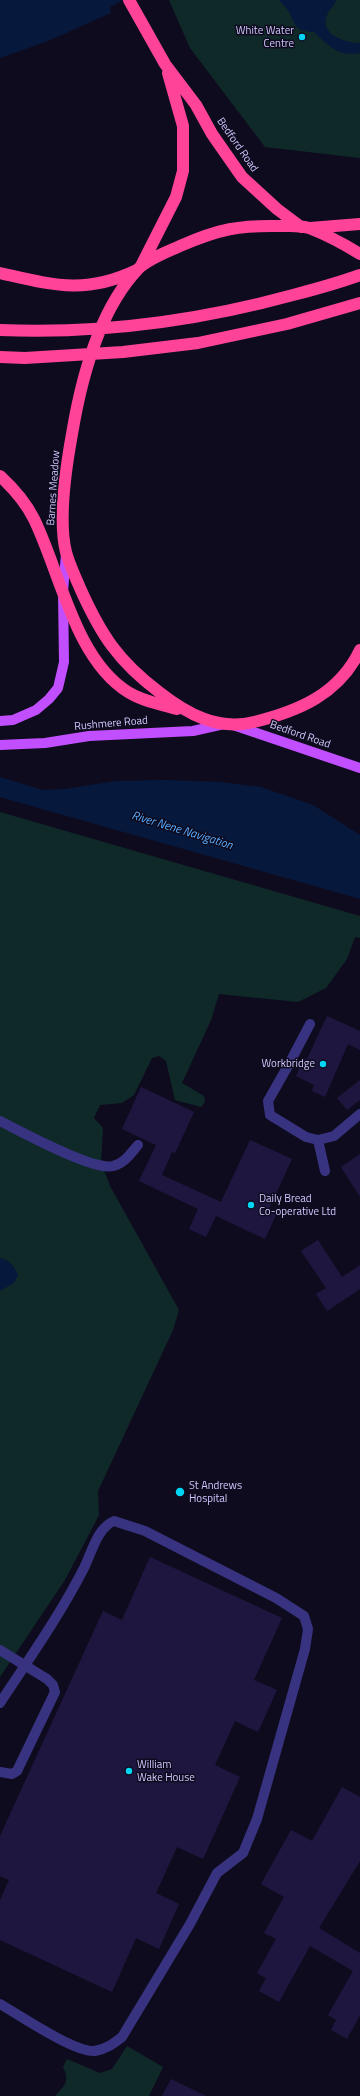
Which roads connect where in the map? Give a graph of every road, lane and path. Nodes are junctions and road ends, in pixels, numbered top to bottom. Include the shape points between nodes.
1 (129, 0) edge
2 (165, 64) junction
3 (360, 224) edge
4 (305, 228) junction
5 (360, 254) edge
6 (139, 268) junction
7 (0, 273) edge
8 (360, 275) edge
9 (360, 302) edge
10 (0, 330) edge
11 (0, 357) edge
12 (0, 476) edge
13 (66, 552) junction
14 (63, 592) junction
15 (360, 650) edge
16 (182, 710) junction
17 (0, 721) edge
18 (228, 725) junction
19 (0, 745) edge
20 (360, 768) edge
21 (310, 1024) dead end
22 (360, 1114) edge
23 (0, 1122) edge
24 (318, 1140) junction
25 (138, 1145) dead end
26 (325, 1170) dead end
27 (0, 1650) edge
28 (25, 1664) junction
29 (0, 1703) edge
30 (0, 1772) edge
31 (0, 2004) edge

1 - 2 highway, Bedford Road
2 - 4 highway, Bedford Road via 196,105 212,134 242,177 277,209
2 - 6 highway, Bedford Road via 183,126 183,171 176,197
3 - 4 highway
4 - 5 highway
4 - 6 highway via 247,225 233,228 194,240
6 - 7 highway via 120,278 85,286 56,286
6 - 13 highway, Barnes Meadow via 105,319 92,351 75,414 66,465
8 - 10 highway via 222,313 107,328
9 - 11 highway via 287,324 198,343 123,352 25,358
12 - 14 highway via 33,517
13 - 14 main road
13 - 16 highway, Barnes Meadow via 85,599 114,650 126,665
14 - 16 highway via 82,637 110,677 128,692 149,702
14 - 17 main road via 64,662 58,688 36,710 14,720
15 - 18 highway, Barnes Meadow via 342,676 322,696 300,708 247,724
16 - 18 highway, Barnes Meadow
18 - 19 main road, Rushmere Road via 193,731 89,736 45,744
18 - 20 main road, Bedford Road
21 - 24 lane via 268,1101 268,1112 273,1119 306,1137
22 - 24 lane via 334,1136
23 - 25 lane via 91,1164 112,1167 120,1164
24 - 26 lane
27 - 28 lane
28 - 29 lane
28 - 30 lane via 53,1685 55,1692 17,1771 12,1774
28 - 31 lane via 83,1569 98,1536 107,1524 114,1521 144,1531 276,1598 304,1616 308,1629 305,1649 257,1819 243,1853 217,1873 190,1924 122,2037 107,2048 93,2051 75,2047

